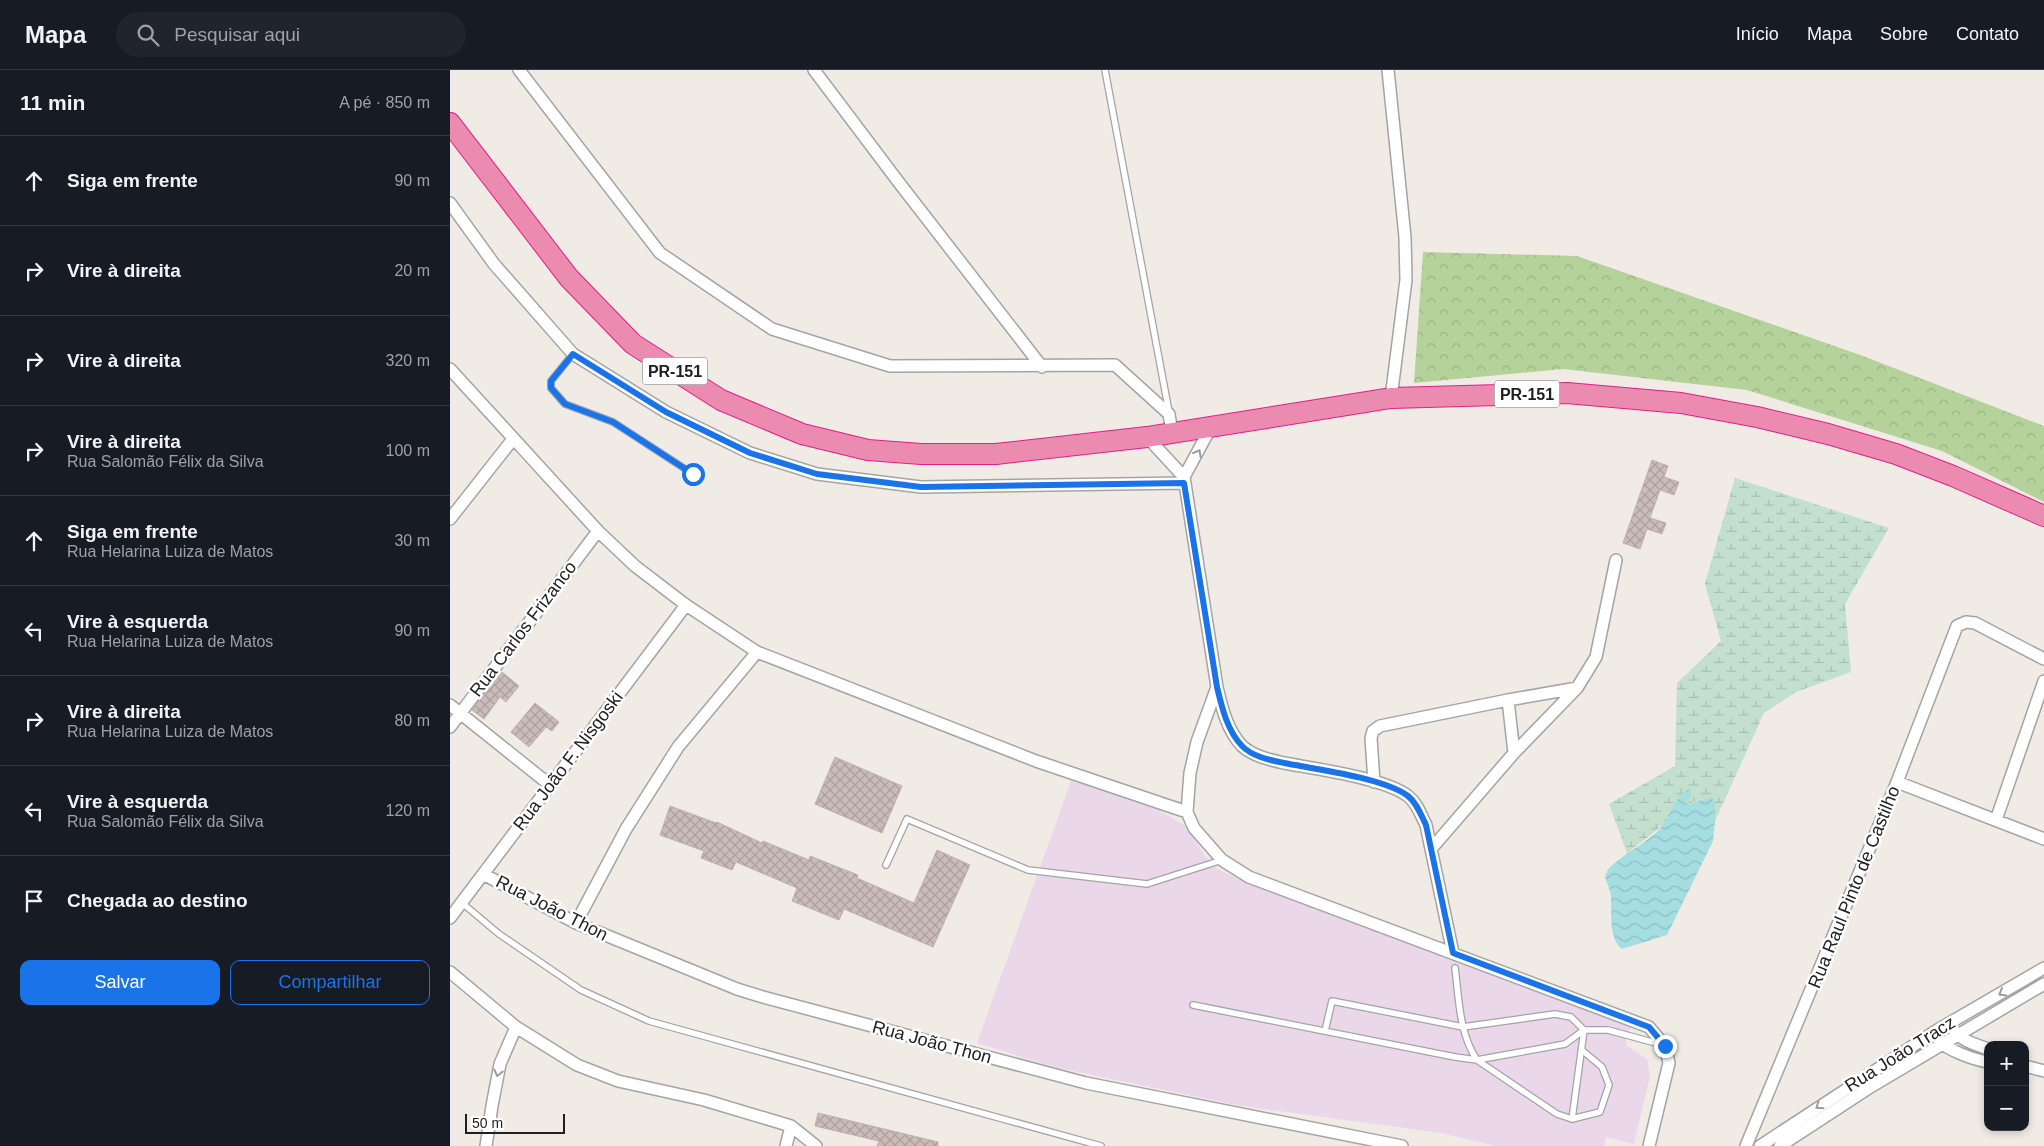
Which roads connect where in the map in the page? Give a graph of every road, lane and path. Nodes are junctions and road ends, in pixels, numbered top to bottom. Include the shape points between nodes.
1 (519, 70) edge
2 (814, 70) edge
3 (1105, 70) edge
4 (1388, 70) edge
5 (450, 123) edge
6 (450, 204) edge
7 (573, 354) junction
8 (1042, 367) junction
9 (450, 369) edge
10 (1391, 398) junction
11 (1170, 414) junction
12 (1211, 427) junction
13 (1172, 434) junction
14 (1147, 437) junction
15 (513, 439) junction
16 (693, 474) dead end
17 (1184, 480) junction
18 (2044, 516) edge
19 (450, 519) edge
20 (598, 531) junction
21 (1616, 560) dead end
22 (686, 605) junction
23 (757, 652) junction
24 (2044, 658) edge
25 (2044, 681) edge
26 (1217, 687) junction
27 (1577, 688) junction
28 (1508, 700) junction
29 (450, 704) edge
30 (460, 712) junction
31 (450, 727) edge
32 (1514, 753) junction
33 (1374, 782) junction
34 (1897, 782) junction
35 (550, 785) junction
36 (1187, 812) junction
37 (1996, 820) junction
38 (2044, 839) edge
39 (1432, 848) junction
40 (1222, 860) junction
41 (886, 864) dead end
42 (483, 874) junction
43 (461, 902) junction
44 (450, 918) edge
45 (576, 924) junction
46 (1453, 953) junction
47 (1455, 968) dead end
48 (2044, 968) edge
49 (450, 972) edge
50 (2044, 984) edge
51 (1193, 1005) dead end
52 (1950, 1023) junction
53 (516, 1027) junction
54 (1463, 1027) junction
55 (1584, 1030) junction
56 (1326, 1031) junction
57 (1934, 1032) junction
58 (1957, 1035) junction
59 (1942, 1044) junction
60 (1665, 1046) junction
61 (1984, 1047) edge
62 (1582, 1051) junction
63 (1477, 1060) junction
64 (1984, 1061) edge
65 (2029, 1067) edge
66 (2044, 1071) edge
67 (1572, 1119) junction
68 (791, 1126) junction
69 (486, 1146) edge
70 (786, 1146) edge
71 (816, 1146) edge
72 (1101, 1146) edge
73 (1402, 1146) edge
74 (1649, 1146) edge
75 (1746, 1146) edge
76 (1760, 1146) edge
77 (1780, 1146) edge

1 - 8 street via 660,253 772,329 890,366
2 - 8 street
3 - 11 lane
4 - 10 street via 1405,237 1406,280
5 - 14 highway, PR-151 via 570,278 633,344 721,400 802,434 868,450 996,454
6 - 7 street via 494,264
7 - 16 lane via 551,381 551,388 565,404 613,422
7 - 17 street via 666,412 750,453 817,474 921,487
8 - 11 street via 1115,365
9 - 15 street
10 - 12 highway, PR-151
10 - 18 highway, PR-151 via 1567,393 1680,403 1757,417 1896,454
11 - 13 street
12 - 13 highway, PR-151
17 -> 12 street
13 - 14 highway, PR-151
14 - 17 street
15 - 19 street
15 - 20 street
17 - 26 street
20 - 22 street via 635,566
20 - 30 street, Rua Carlos Frizanco
21 - 27 street via 1596,657
22 - 23 street
22 - 35 street, Rua João F. Nisgoski
23 - 36 street via 1036,761
23 - 45 street via 678,747 626,829
24 - 34 street, Rua Raul Pinto de Castilho via 1975,623 1957,626
25 - 37 street
26 - 33 street via 1223,713 1243,747 1264,758
26 - 36 street via 1197,742 1190,773
27 - 28 street
27 - 32 street
28 - 32 street
28 - 33 street via 1380,726 1371,738
29 - 30 street
30 - 31 street, Rua Carlos Frizanco
30 - 35 street
32 - 39 street
33 - 39 street via 1409,797 1419,809
34 - 37 street
34 - 75 street, Rua Raul Pinto de Castilho
35 - 42 street, Rua João F. Nisgoski
36 - 40 street via 1194,828
37 - 38 street
39 - 46 street
40 - 41 lane via 1146,884 1028,870 907,819
40 - 46 street via 1249,876
42 - 43 street, Rua João F. Nisgoski
42 - 45 street, Rua João Thon
43 - 44 street, Rua João F. Nisgoski
43 - 72 lane via 499,934 580,990 649,1021
45 - 73 street, Rua João Thon via 763,997 1086,1083
46 - 60 street via 1649,1027
47 - 54 lane
48 -> 52 street, Rua João Tracz
49 - 53 street
50 - 58 street, Rua João Tracz
51 - 56 lane
52 - 57 street, Rua João Tracz
52 - 58 street
53 - 68 street via 577,1065 618,1081 704,1100
53 -> 69 street via 500,1064
54 - 55 lane via 1555,1014 1571,1017
54 - 56 lane via 1332,1001
54 - 63 lane via 1468,1047
55 - 60 lane via 1608,1030
55 - 62 lane
55 - 63 lane via 1565,1044
56 - 63 lane
57 - 59 street
57 -> 76 street, Rua João Tracz
58 - 59 street, Rua João Tracz
58 - 61 street
59 - 64 street
59 - 77 street, Rua João Tracz
60 - 74 street via 1669,1063
62 - 67 lane
62 - 67 lane via 1602,1067 1609,1085 1600,1112
63 - 67 lane via 1557,1114
65 - 66 street
68 - 70 street
68 - 71 street

